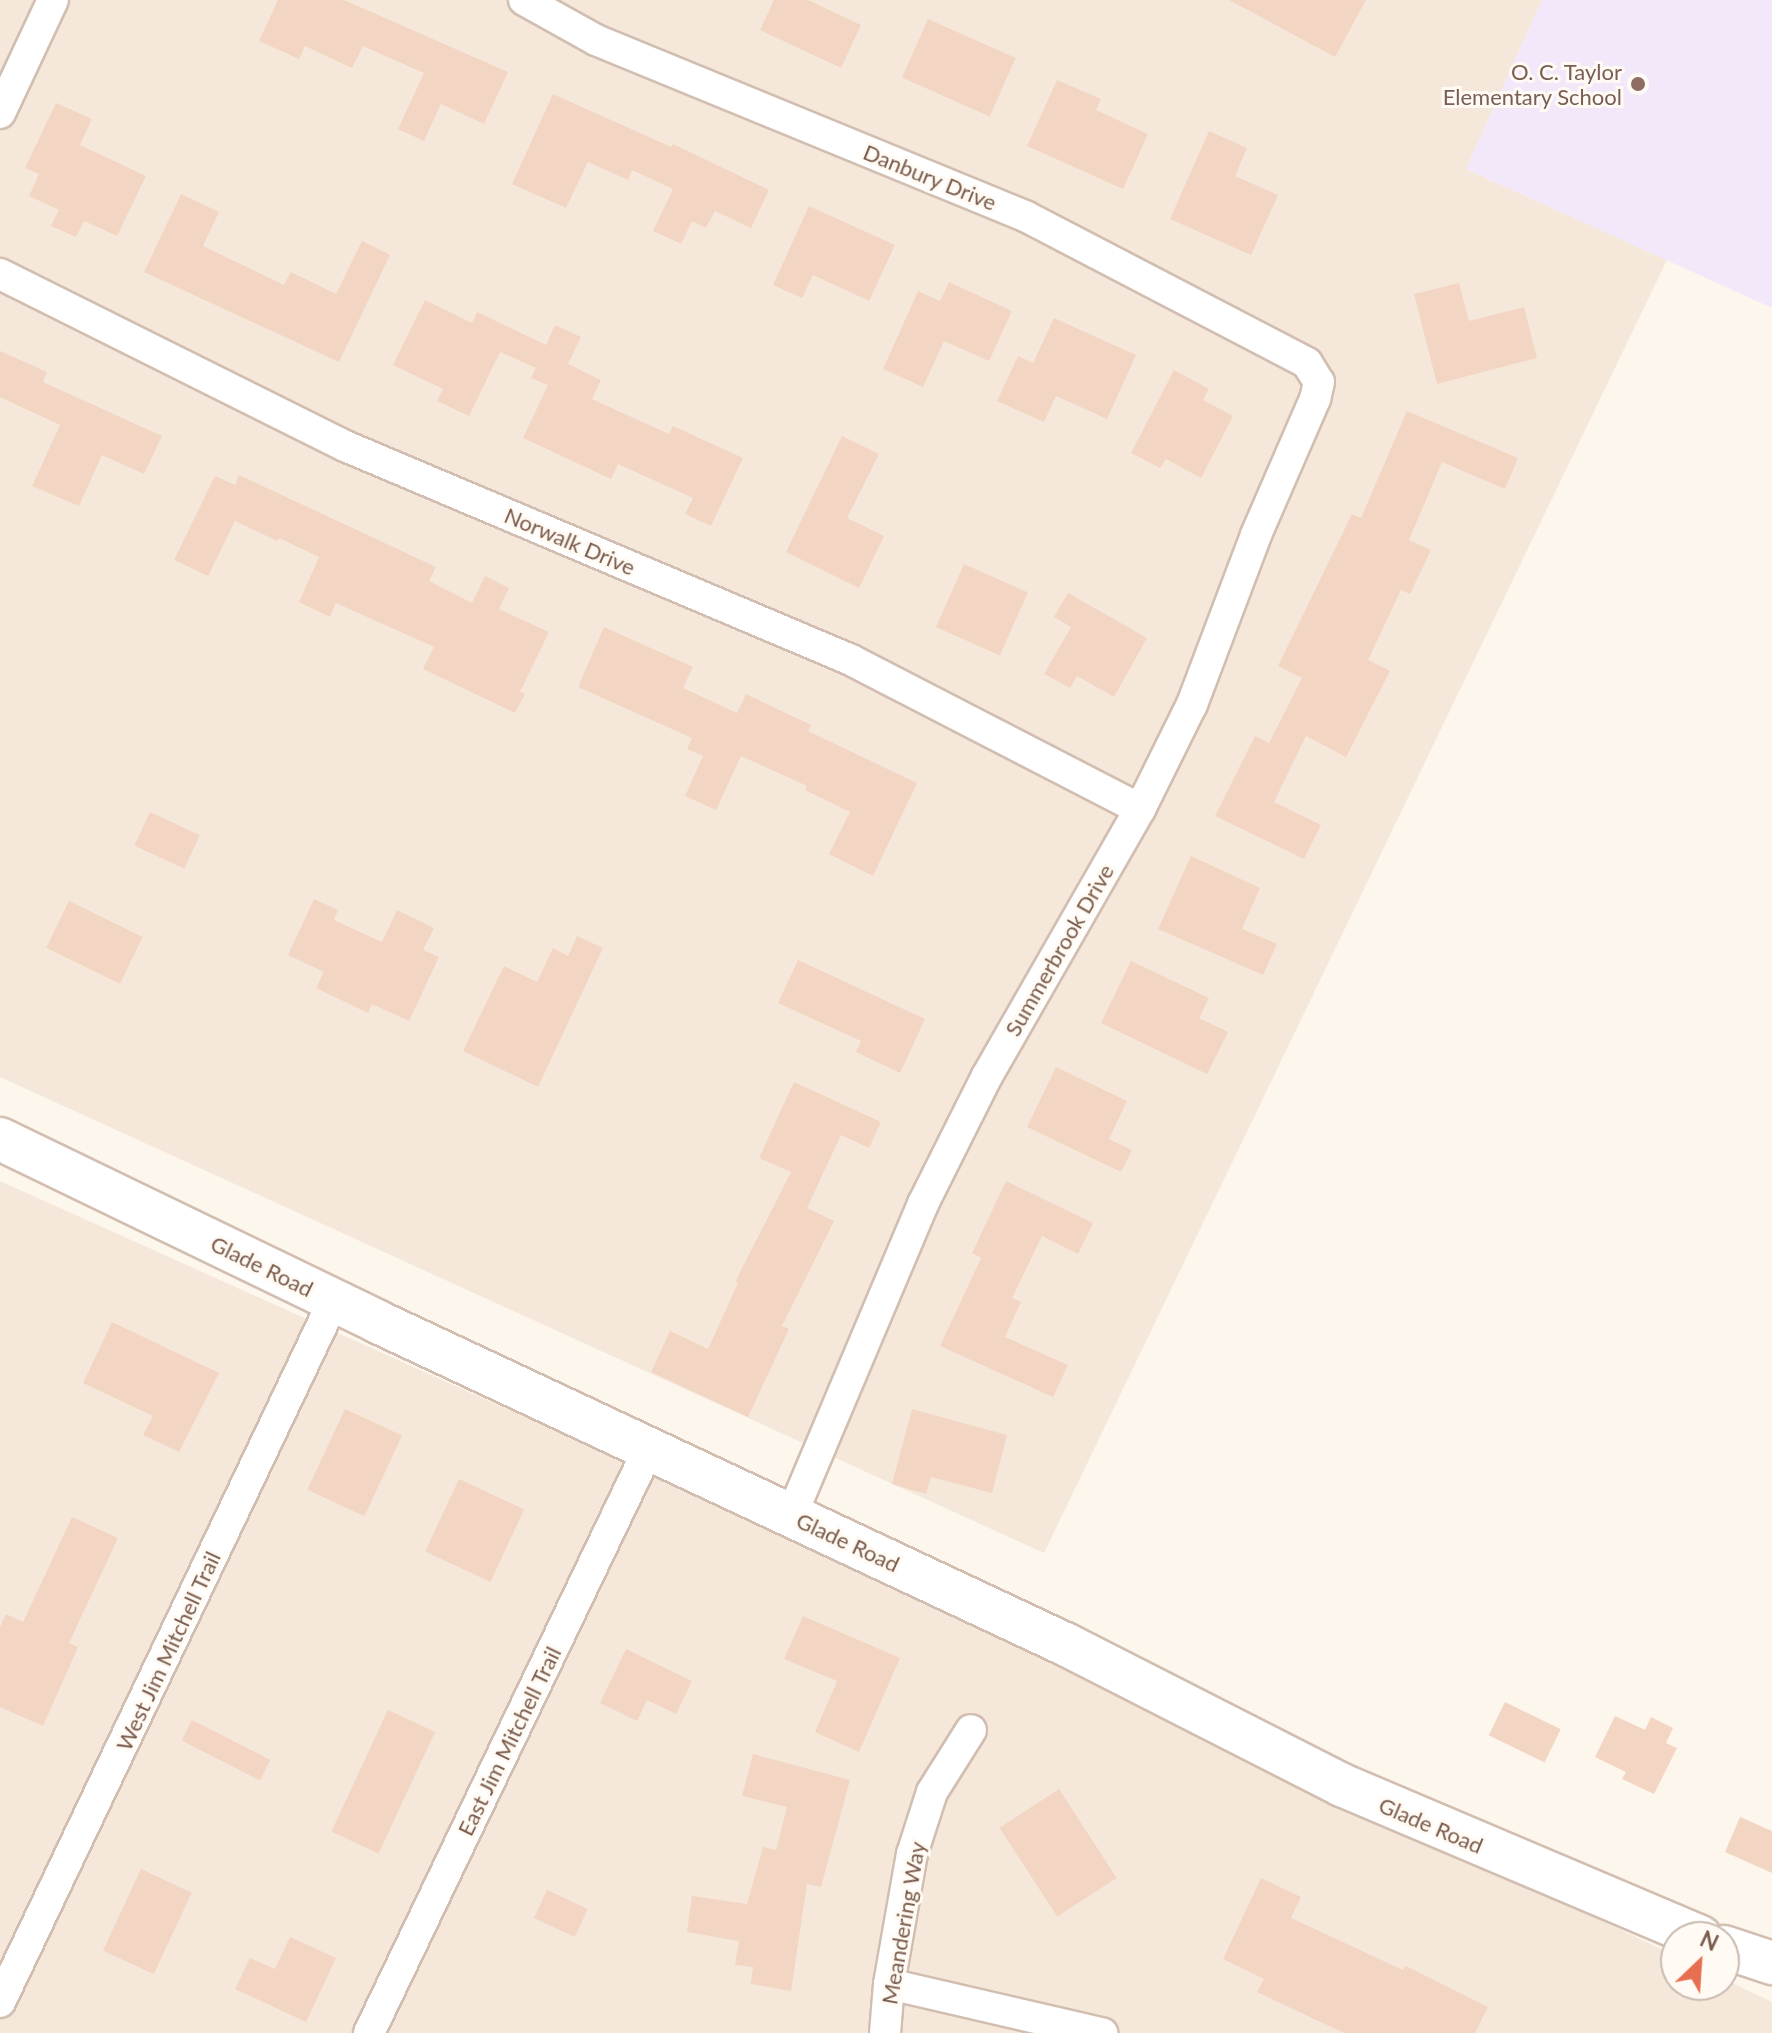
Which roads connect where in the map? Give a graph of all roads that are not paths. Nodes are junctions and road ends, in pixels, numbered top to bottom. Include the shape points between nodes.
1 (53, 0) edge
2 (524, 0) edge
3 (0, 113) edge
4 (0, 274) edge
5 (1319, 382) joint
6 (1140, 809) junction
7 (0, 1139) edge
8 (334, 1300) junction
9 (649, 1448) junction
10 (791, 1516) junction
11 (971, 1730) dead end
12 (1660, 1921) edge
13 (1740, 1952) edge
14 (1740, 1957) edge
15 (1772, 1963) edge
16 (1772, 1975) edge
17 (889, 1984) junction
18 (0, 2002) edge
19 (369, 2033) edge
20 (885, 2033) edge
21 (1102, 2033) edge

1 - 3 street
2 - 5 street, Danbury Drive via 596,40 1025,216 1307,363
4 - 6 street, Norwalk Drive via 345,446 851,660
5 - 6 street, Summerbrook Drive via 1192,704
6 - 10 street, Summerbrook Drive via 987,1076 923,1204
7 - 8 main road, Glade Road
8 - 9 main road, Glade Road
8 - 18 street, West Jim Mitchell Trail
9 - 10 main road, Glade Road
9 - 19 street, East Jim Mitchell Trail
10 - 12 main road, Glade Road via 1067,1645 1410,1817
11 - 17 street, Meandering Way via 932,1792 912,1854
13 - 15 main road, Glade Road
14 - 16 main road, Glade Road
17 - 20 street, Meandering Way
17 - 21 street

